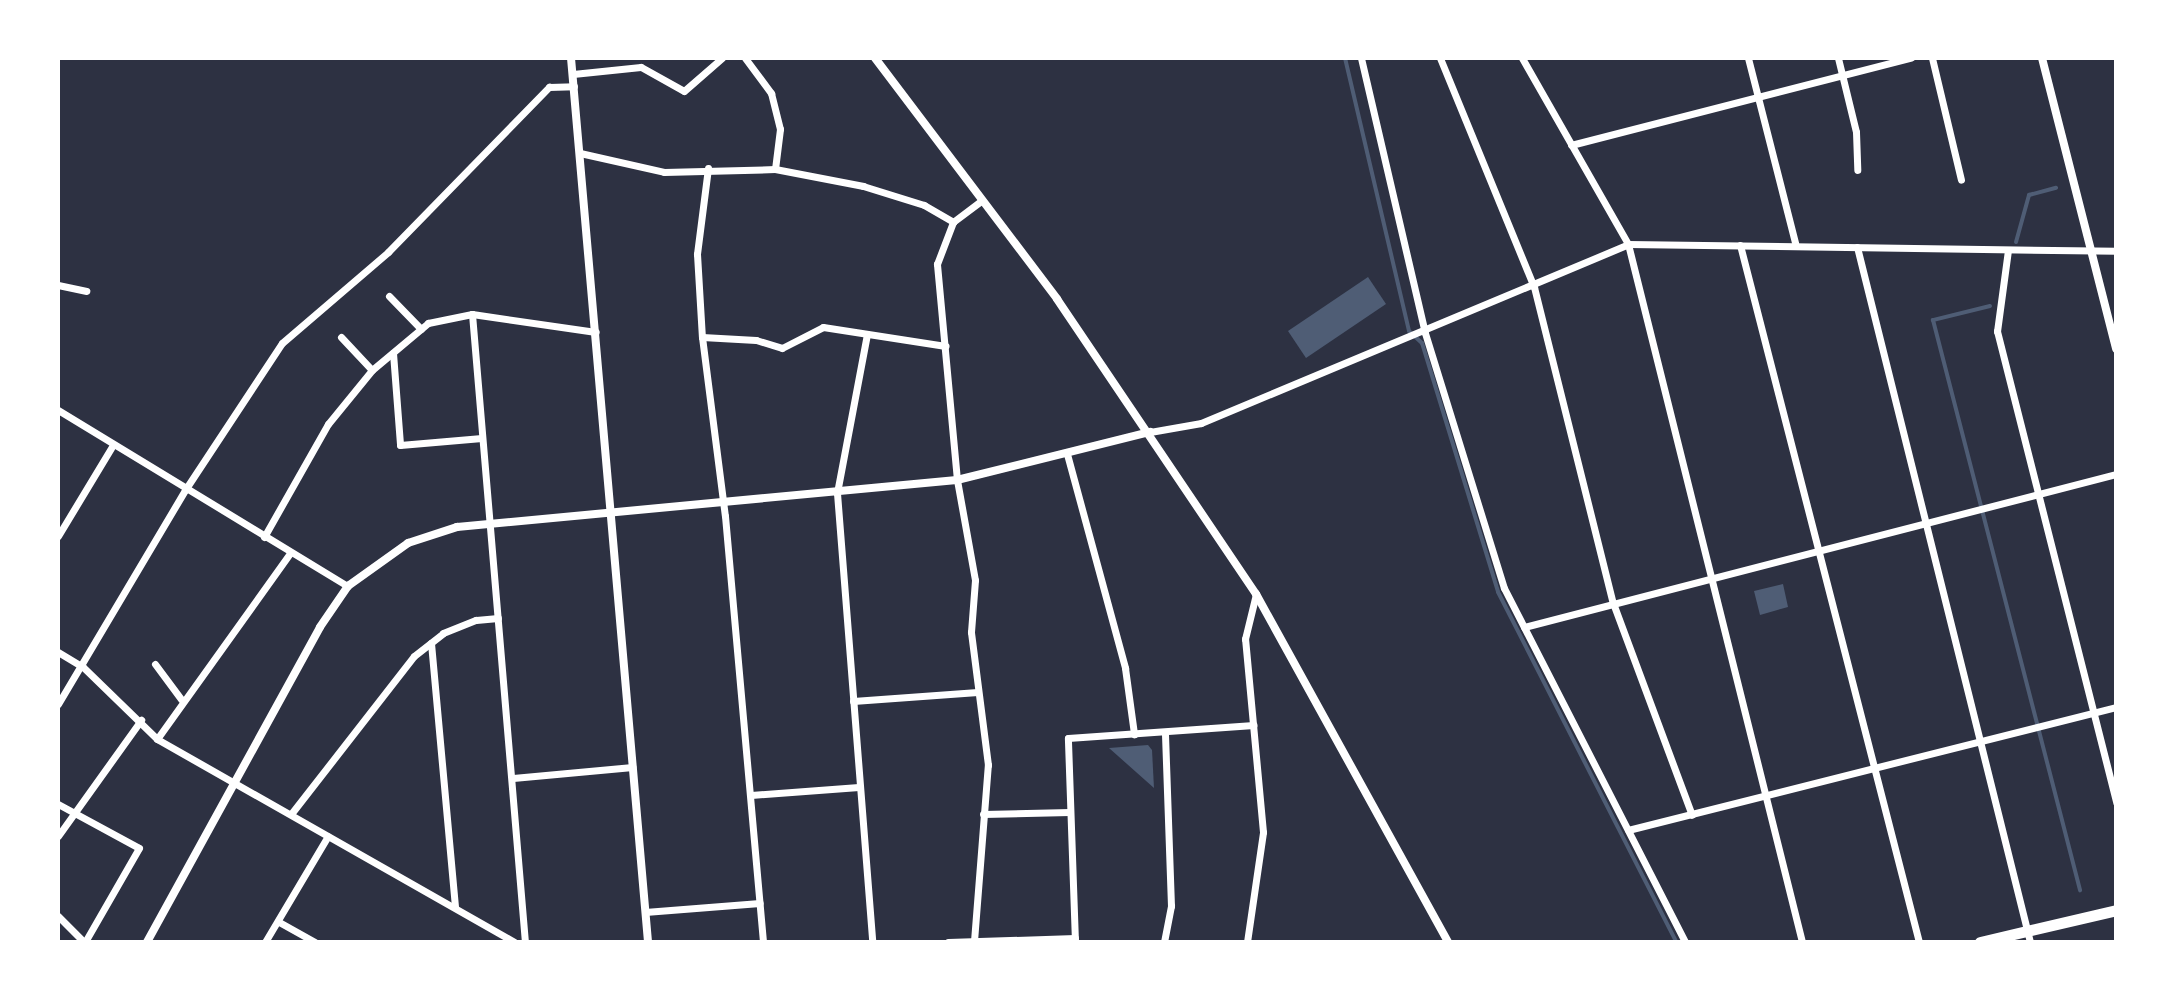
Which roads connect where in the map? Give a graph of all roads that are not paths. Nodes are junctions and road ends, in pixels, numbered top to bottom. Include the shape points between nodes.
1 (571, 58) edge
2 (722, 58) edge
3 (745, 58) edge
4 (875, 58) edge
5 (1361, 58) edge
6 (1440, 58) edge
7 (1522, 58) edge
8 (1748, 58) edge
9 (1838, 58) edge
10 (1911, 58) edge
11 (1932, 58) edge
12 (2042, 58) edge
13 (573, 74) junction
14 (1843, 77) junction
15 (574, 86) junction
16 (1758, 97) junction
17 (1571, 145) junction
18 (580, 153) junction
19 (708, 168) junction
20 (775, 169) junction
21 (1857, 170) dead end
22 (1961, 180) dead end
23 (982, 200) junction
24 (953, 222) junction
25 (1795, 243) junction
26 (1628, 244) junction
27 (1740, 245) junction
28 (1857, 247) junction
29 (2008, 250) junction
30 (2091, 250) junction
31 (2116, 251) edge
32 (58, 285) edge
33 (1534, 287) junction
34 (86, 291) dead end
35 (389, 296) dead end
36 (472, 314) junction
37 (421, 329) junction
38 (596, 332) junction
39 (867, 334) junction
40 (1423, 334) junction
41 (341, 337) dead end
42 (702, 337) junction
43 (946, 346) junction
44 (2116, 349) edge
45 (393, 353) junction
46 (372, 370) junction
47 (58, 410) edge
48 (1150, 432) junction
49 (482, 438) junction
50 (113, 445) junction
51 (1067, 454) junction
52 (2116, 474) edge
53 (957, 480) junction
54 (185, 490) junction
55 (837, 493) junction
56 (2037, 495) junction
57 (724, 504) junction
58 (610, 514) junction
59 (1929, 523) junction
60 (490, 524) junction
61 (58, 536) edge
62 (264, 537) junction
63 (1819, 548) junction
64 (290, 553) junction
65 (1709, 579) junction
66 (348, 586) junction
67 (1256, 594) junction
68 (1613, 603) junction
69 (498, 618) junction
70 (1524, 627) junction
71 (431, 643) junction
72 (58, 652) edge
73 (155, 664) dead end
74 (83, 667) junction
75 (978, 692) junction
76 (181, 699) junction
77 (853, 701) junction
78 (58, 704) edge
79 (2116, 707) edge
80 (2093, 713) junction
81 (141, 720) junction
82 (1254, 725) junction
83 (1165, 732) junction
84 (1134, 734) junction
85 (157, 739) junction
86 (1984, 741) junction
87 (632, 767) junction
88 (1875, 769) junction
89 (513, 778) junction
90 (236, 781) junction
91 (859, 787) junction
92 (751, 795) junction
93 (1765, 797) junction
94 (2116, 803) edge
95 (58, 804) edge
96 (75, 812) junction
97 (1070, 812) junction
98 (291, 814) junction
99 (983, 814) junction
100 (1692, 815) junction
101 (1628, 830) junction
102 (58, 836) edge
103 (328, 836) junction
104 (760, 903) junction
105 (455, 907) junction
106 (2116, 910) edge
107 (645, 912) junction
108 (58, 916) edge
109 (279, 922) junction
110 (2029, 936) edge
111 (1075, 940) edge
112 (974, 941) edge
113 (85, 942) edge
114 (147, 942) edge
115 (265, 942) edge
116 (315, 942) edge
117 (514, 942) edge
118 (525, 942) edge
119 (648, 942) edge
120 (763, 942) edge
121 (872, 942) edge
122 (948, 942) edge
123 (1164, 942) edge
124 (1247, 942) edge
125 (1448, 942) edge
126 (1685, 942) edge
127 (1802, 942) edge
128 (1919, 942) edge
129 (1980, 942) edge

1 - 13 street
2 - 13 street via 684,91 641,67
3 - 20 street via 771,93 780,129
4 - 23 street
5 - 40 street
6 - 33 street
7 - 17 street
8 - 16 street
9 - 14 street
10 - 14 street
11 - 22 street
12 - 30 street
13 - 15 street
14 - 16 street
14 - 21 street via 1856,132
15 - 18 street
15 - 54 street via 549,87 388,252 282,343
16 - 17 street
16 - 25 street
17 - 26 street
18 - 19 street via 664,172
18 - 38 street
19 - 20 street
19 - 42 street via 697,254
20 - 24 street via 863,186 924,205
23 - 24 street
23 - 48 street
24 - 43 street via 937,264
25 - 27 street
25 - 28 street
26 - 27 street
26 - 33 street
26 - 65 street
27 - 63 street
28 - 29 street
28 - 59 street
29 - 30 street
29 - 56 street via 1997,331
30 - 31 street
30 - 44 street
32 - 34 street
33 - 40 street
33 - 68 street
35 - 37 street
36 - 37 street
36 - 38 street
36 - 49 street
37 - 45 street
38 - 58 street
39 - 42 street via 823,327 782,348 756,340
39 - 43 street
39 - 55 street
40 - 48 street via 1201,423
40 - 70 street via 1504,588
41 - 46 street
42 - 57 street
43 - 53 street
45 - 46 street
45 - 49 street via 400,445
46 - 62 street via 328,424
47 - 50 street
48 - 51 street
48 - 67 street
49 - 60 street
50 - 54 street
50 - 61 street
51 - 53 street
51 - 84 street via 1125,668
52 - 56 street
53 - 55 street
53 - 75 street via 975,580 971,632
54 - 62 street
54 - 74 street
55 - 57 street
55 - 77 street
56 - 59 street
56 - 80 street
57 - 58 street
57 - 92 street
58 - 60 street
58 - 87 street
59 - 63 street
59 - 86 street
60 - 66 street via 457,527 408,543
60 - 69 street
62 - 64 street
63 - 65 street
63 - 88 street
64 - 66 street
64 - 76 street
65 - 68 street
65 - 93 street
66 - 90 street
67 - 82 street via 1245,639
67 - 125 street via 1289,645
68 - 70 street
68 - 100 street
69 - 71 street via 476,620
69 - 89 street
70 - 101 street
71 - 98 street via 397,676
71 - 105 street
72 - 74 street
73 - 76 street
74 - 78 street
74 - 81 street
75 - 77 street
75 - 99 street via 988,765
76 - 85 street
77 - 91 street
79 - 80 street
80 - 86 street
80 - 94 street
81 - 85 street
81 - 96 street
82 - 83 street
82 - 124 street via 1263,832
83 - 84 street
83 - 123 street via 1171,906
84 - 97 street via 1068,738
85 - 90 street
86 - 88 street
86 - 110 street
87 - 89 street
87 - 107 street
88 - 93 street
88 - 128 street
89 - 118 street
90 - 98 street
90 - 114 street
91 - 92 street
91 - 121 street
92 - 104 street
93 - 100 street
93 - 127 street
95 - 96 street
96 - 102 street
96 - 113 street via 139,848
97 - 99 street
97 - 111 street
98 - 103 street
99 - 112 street
100 - 101 street
101 - 126 street
103 - 105 street
103 - 109 street
104 - 107 street
104 - 120 street
105 - 117 street
106 - 110 main road
107 - 119 street
108 - 113 street
109 - 115 street
109 - 116 street
110 - 129 main road
111 - 112 street
112 - 122 street

